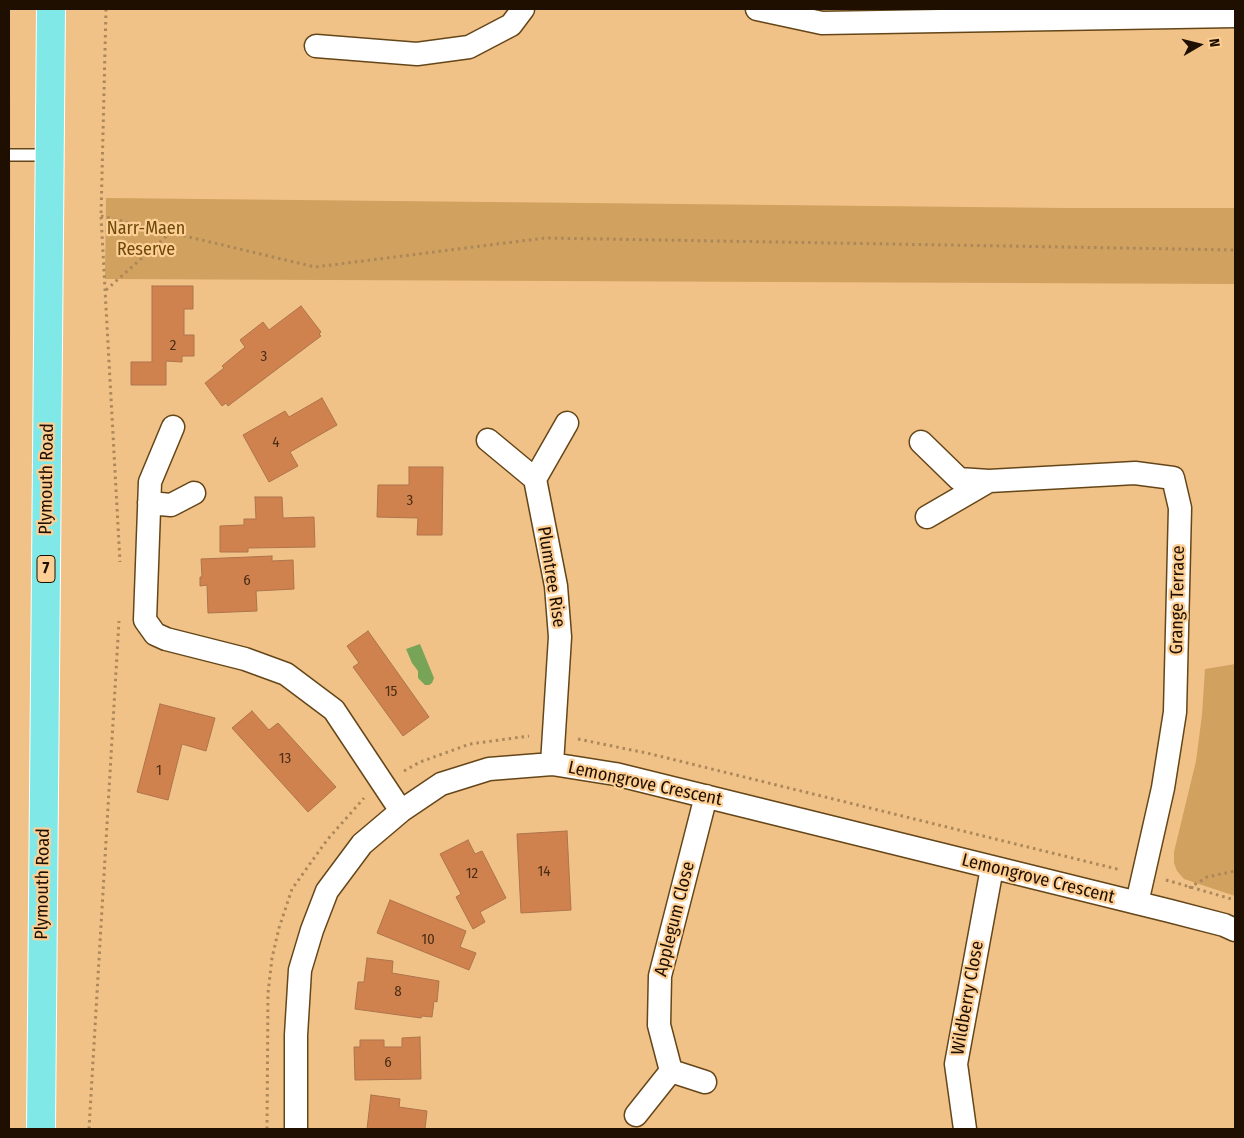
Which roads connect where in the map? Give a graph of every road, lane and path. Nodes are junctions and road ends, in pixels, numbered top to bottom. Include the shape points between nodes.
1 (51, 9) edge
2 (106, 9) edge
3 (522, 9) edge
4 (757, 9) edge
5 (1235, 16) edge
6 (316, 46) dead end
7 (9, 155) edge
8 (50, 155) junction
9 (101, 216) junction
10 (170, 232) junction
11 (1235, 250) edge
12 (106, 291) junction
13 (567, 423) dead end
14 (173, 427) dead end
15 (488, 440) dead end
16 (921, 442) dead end
17 (535, 479) junction
18 (989, 481) junction
19 (194, 493) dead end
20 (149, 503) junction
21 (927, 517) dead end
22 (121, 572) dead end
23 (120, 611) dead end
24 (554, 737) junction
25 (552, 764) junction
26 (383, 784) junction
27 (706, 796) junction
28 (401, 811) junction
29 (992, 868) junction
30 (1235, 871) edge
31 (1142, 876) junction
32 (1189, 888) junction
33 (1235, 900) edge
34 (1137, 903) junction
35 (1235, 930) edge
36 (671, 1071) junction
37 (704, 1082) dead end
38 (636, 1115) dead end
39 (41, 1129) edge
40 (89, 1129) edge
41 (267, 1129) edge
42 (296, 1129) edge
43 (965, 1129) edge

1 - 8 main road, Plymouth Road / 7
2 - 9 path
3 - 6 street via 511,25 469,47 417,54
4 - 5 street via 822,23
7 - 8 lane
8 - 39 main road, Plymouth Road / 7
9 - 10 path
9 - 12 path
10 - 11 path via 315,267 545,238
10 - 12 path
12 - 22 path
13 - 17 street
14 - 20 street via 150,482
15 - 17 street
16 - 18 street, Grange Terrace via 959,479
17 - 24 street, Plumtree Rise via 556,586 560,637
18 - 21 street, Grange Terrace
18 - 31 street, Grange Terrace via 1135,473 1174,478 1180,508 1176,712 1163,788
19 - 20 street via 171,505
20 - 26 street via 145,620 155,634 286,674 334,710
23 - 40 path
24 - 25 street, Plumtree Rise
24 - 26 path via 530,736 470,744 420,762
24 - 31 path via 651,754
25 - 27 street, Lemongrove Crescent via 615,774
25 - 28 street, Lemongrove Crescent via 489,769 441,784
26 - 28 street
26 - 41 path via 368,794 327,840 292,888 272,958 268,993
27 - 29 street, Lemongrove Crescent
27 - 36 street, Applegum Close via 660,976 659,1025
28 - 42 street, Lemongrove Crescent via 362,844 327,891 312,930 300,970
29 - 34 street, Lemongrove Crescent
29 - 43 street, Wildberry Close via 956,1064
30 - 32 path via 1207,877
31 - 32 path via 1160,878
31 - 34 street, Grange Terrace
32 - 33 path
34 - 35 street, Lemongrove Crescent
36 - 37 street
36 - 38 street

